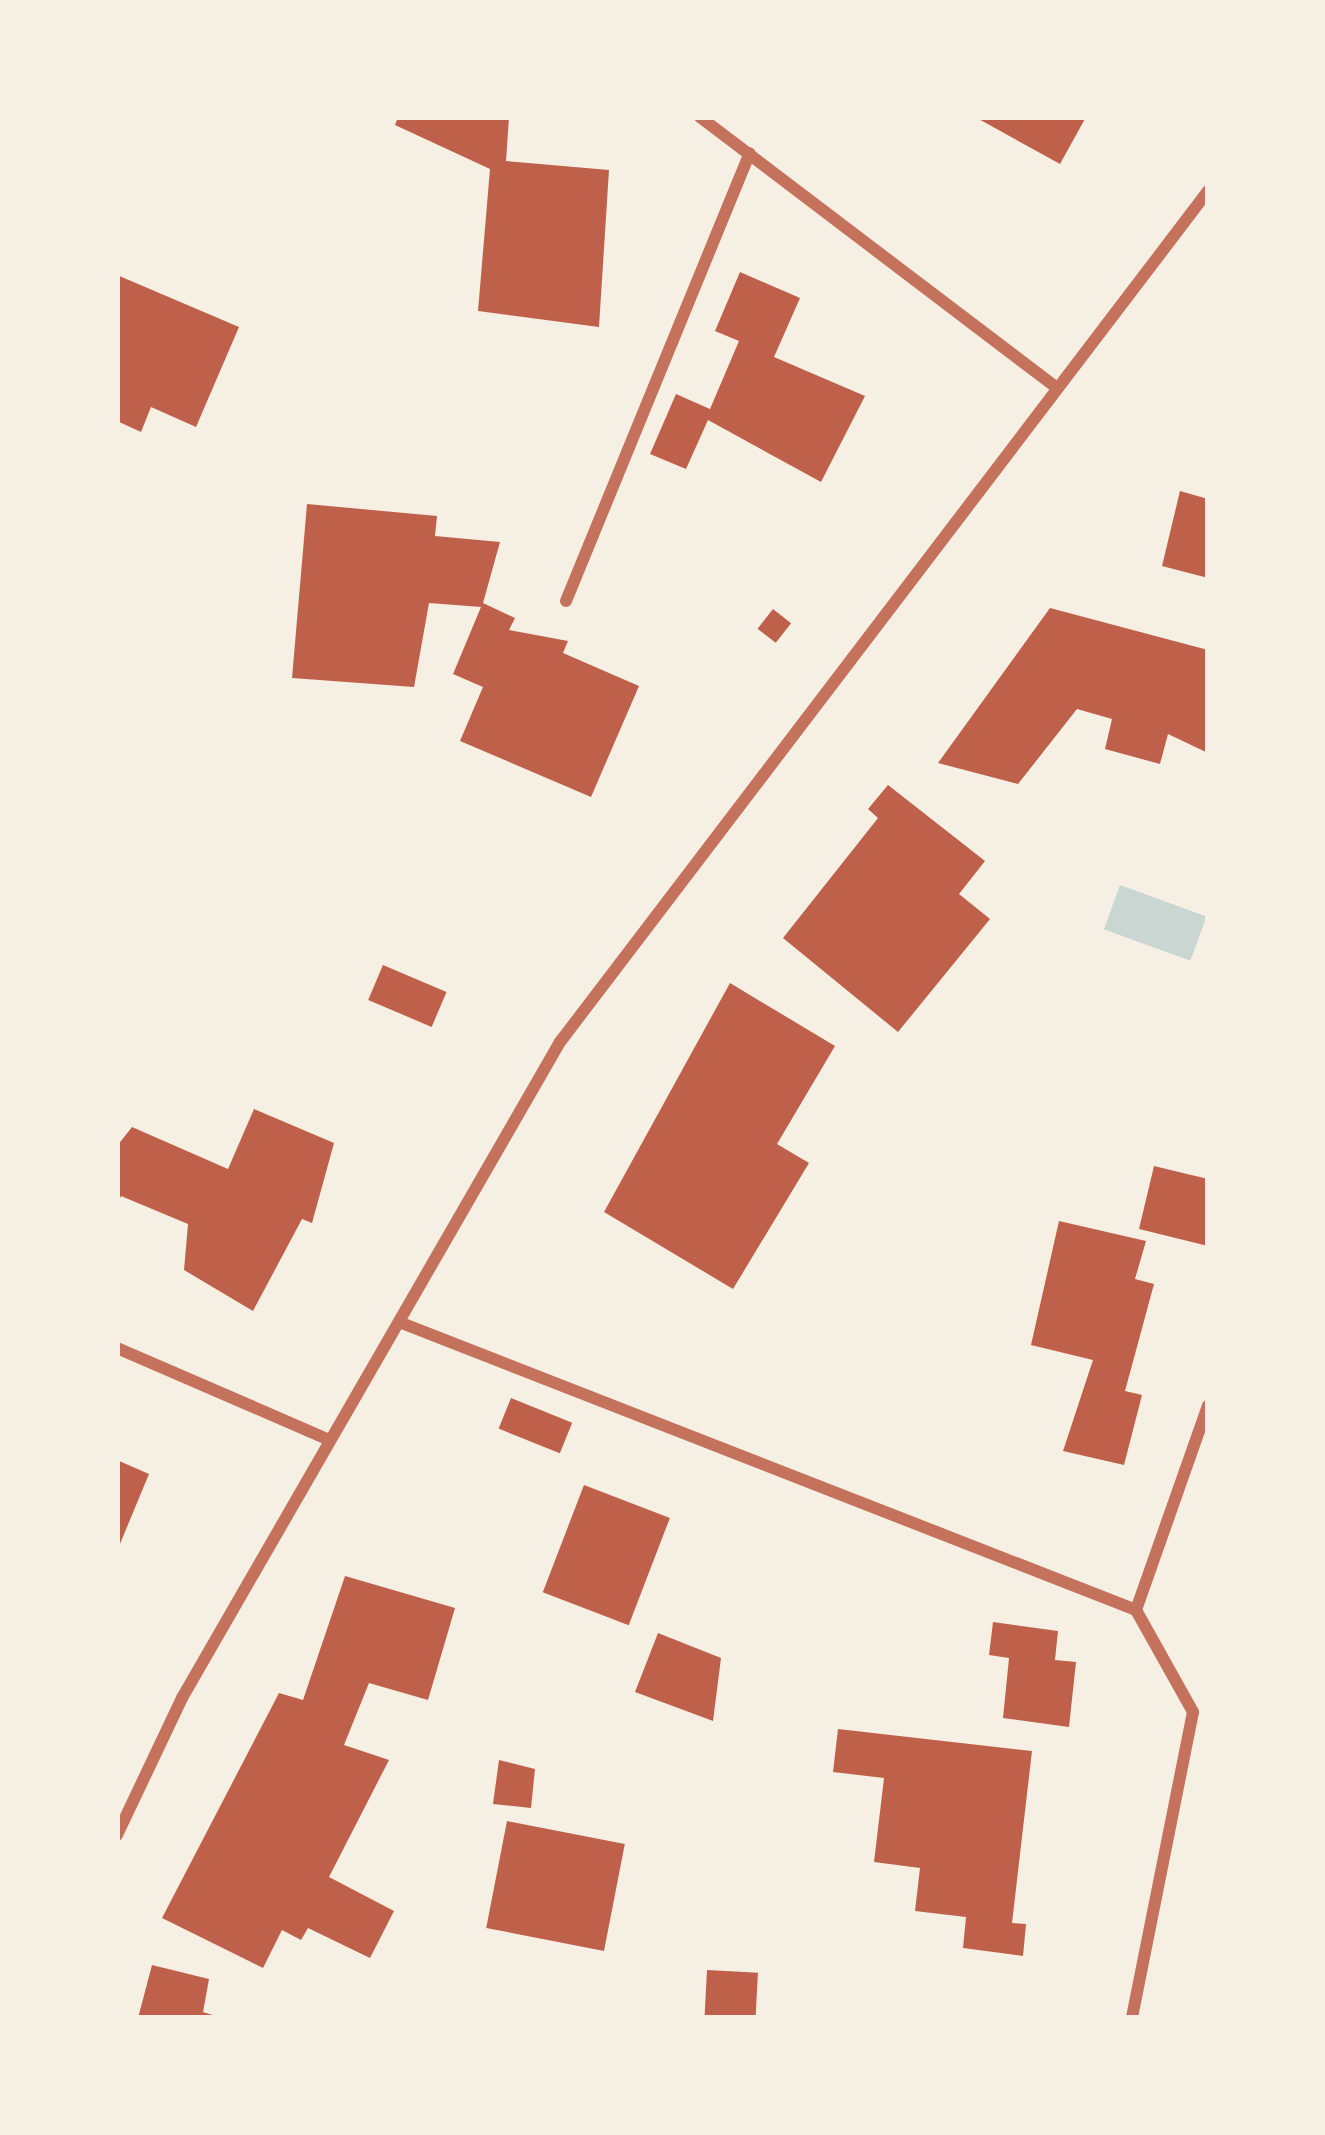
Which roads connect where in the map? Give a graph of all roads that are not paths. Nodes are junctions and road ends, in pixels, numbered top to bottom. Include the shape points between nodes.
1 (700, 117) edge
2 (750, 153) junction
3 (1208, 191) edge
4 (1056, 387) junction
5 (566, 601) dead end
6 (399, 1322) junction
7 (117, 1348) edge
8 (1208, 1405) edge
9 (330, 1440) junction
10 (1136, 1610) junction
11 (117, 1834) edge
12 (1132, 2018) edge

1 - 2 street
2 - 4 street
2 - 5 street
3 - 4 street
4 - 6 street via 621,953
6 - 9 street
6 - 10 street
7 - 9 street
8 - 10 street
9 - 11 street
10 - 12 street via 1193,1712

